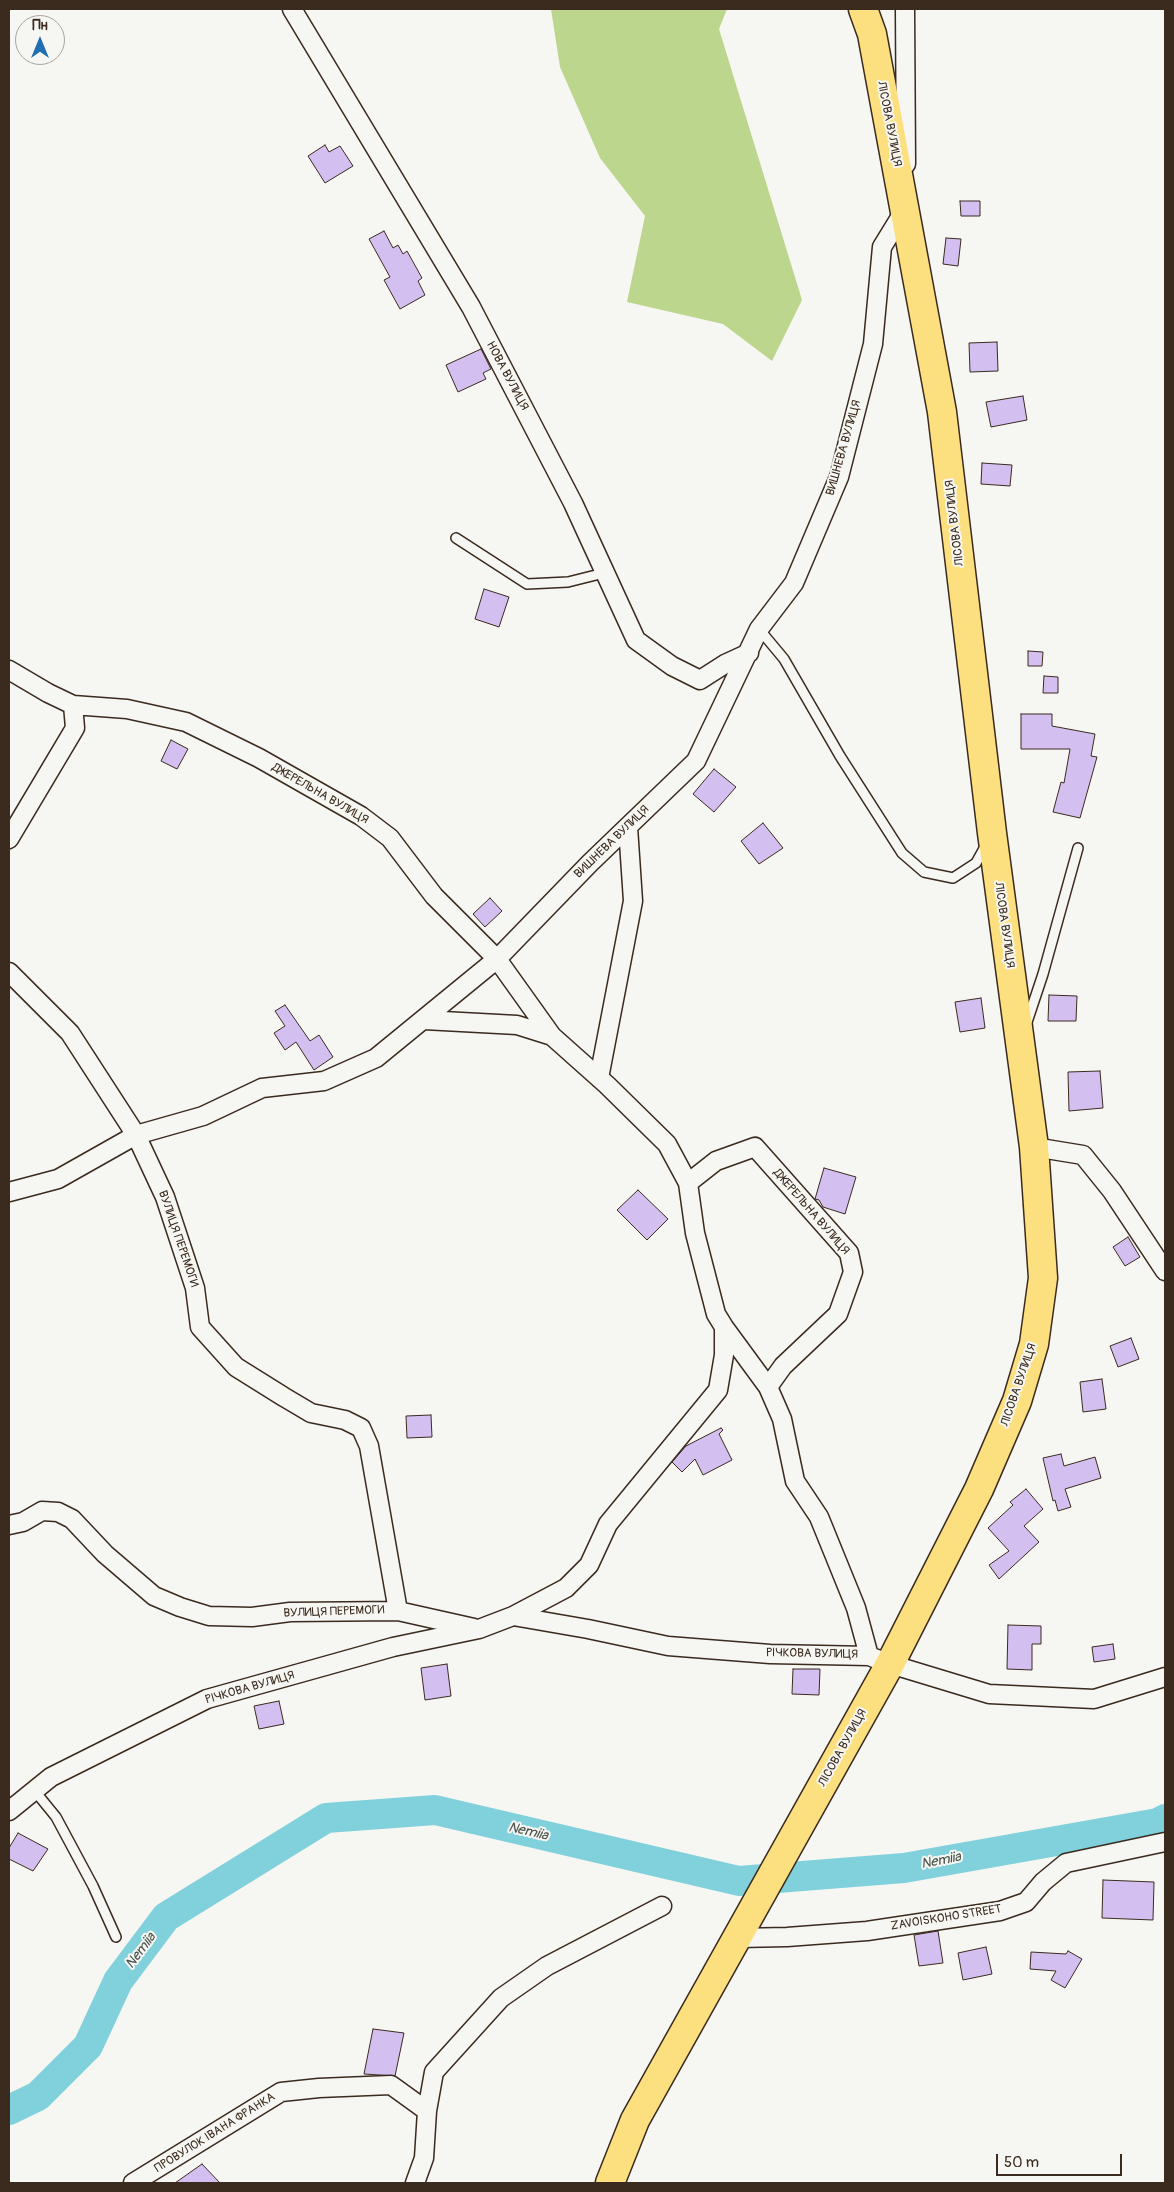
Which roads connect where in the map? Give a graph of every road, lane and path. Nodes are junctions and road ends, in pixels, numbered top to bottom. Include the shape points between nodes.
1 (292, 9) edge
2 (863, 9) edge
3 (905, 9) edge
4 (906, 209) junction
5 (456, 538) dead end
6 (604, 573) junction
7 (759, 630) junction
8 (749, 653) junction
9 (9, 670) edge
10 (73, 705) junction
11 (628, 827) junction
12 (992, 833) junction
13 (9, 840) edge
14 (1078, 848) dead end
15 (497, 959) junction
16 (9, 972) edge
17 (424, 1020) junction
18 (552, 1036) junction
19 (1020, 1042) junction
20 (599, 1078) junction
21 (136, 1135) junction
22 (1034, 1147) junction
23 (688, 1183) junction
24 (9, 1192) edge
25 (1165, 1271) edge
26 (724, 1327) junction
27 (768, 1387) junction
28 (608, 1524) joint
29 (9, 1526) edge
30 (398, 1611) junction
31 (513, 1616) junction
32 (479, 1629) junction
33 (879, 1660) junction
34 (1165, 1677) edge
35 (34, 1790) junction
36 (9, 1811) edge
37 (1165, 1842) edge
38 (662, 1906) dead end
39 (116, 1937) dead end
40 (738, 1938) junction
41 (426, 2111) junction
42 (133, 2183) edge
43 (415, 2183) edge
44 (610, 2183) edge

1 - 6 street, НОВА ВУЛИЦЯ via 471,307 573,503
2 - 4 highway, ЛІСОВА ВУЛИЦЯ via 872,34
3 - 4 street
4 - 7 street, ВИШНЕВА ВУЛИЦЯ via 882,247 873,344 839,477 794,583
4 - 12 highway, ЛІСОВА ВУЛИЦЯ via 942,412
5 - 6 lane via 527,584 568,582
6 - 8 street, НОВА ВУЛИЦЯ via 636,640 672,666 700,680
7 - 8 street, ВИШНЕВА ВУЛИЦЯ
7 - 12 lane via 784,658 840,756 902,853 924,872 953,878 976,862
8 - 11 street, ВИШНЕВА ВУЛИЦЯ via 696,761
9 - 10 street, ДЖЕРЕЛЬНА ВУЛИЦЯ
10 - 13 street via 75,728
10 - 15 street, ДЖЕРЕЛЬНА ВУЛИЦЯ via 127,709 186,722 259,758 361,816 390,838 434,896
11 - 15 street, ВИШНЕВА ВУЛИЦЯ
11 - 20 street via 633,901
12 - 19 highway, ЛІСОВА ВУЛИЦЯ
14 - 19 lane via 1043,974
15 - 17 street, ВИШНЕВА ВУЛИЦЯ
15 - 18 street, ДЖЕРЕЛЬНА ВУЛИЦЯ
16 - 21 street, ВУЛИЦЯ ПЕРЕМОГИ via 70,1033
17 - 18 street, ДЖЕРЕЛЬНА ВУЛИЦЯ via 517,1025
17 - 21 street, ВИШНЕВА ВУЛИЦЯ via 376,1058 324,1082 262,1088 203,1116
18 - 20 street, ДЖЕРЕЛЬНА ВУЛИЦЯ
19 - 22 highway, ЛІСОВА ВУЛИЦЯ
20 - 23 street, ДЖЕРЕЛЬНА ВУЛИЦЯ via 666,1144
21 - 24 street, ВИШНЕВА ВУЛИЦЯ via 58,1179
21 - 30 street, ВУЛИЦЯ ПЕРЕМОГИ via 165,1197 195,1288 200,1327 236,1367 284,1398 311,1413 344,1420 361,1428 369,1446
22 - 25 street via 1083,1155
22 - 33 highway, ЛІСОВА ВУЛИЦЯ via 1043,1278 1034,1344 1017,1401 978,1490
23 - 26 street, ДЖЕРЕЛЬНА ВУЛИЦЯ via 695,1233 716,1314
23 - 27 street, ДЖЕРЕЛЬНА ВУЛИЦЯ via 716,1161 754,1147 849,1253 853,1272 838,1314 783,1366
26 - 27 street, ДЖЕРЕЛЬНА ВУЛИЦЯ
26 - 28 street, ДЖЕРЕЛЬНА ВУЛИЦЯ via 724,1355 718,1390
27 - 33 street, ДЖЕРЕЛЬНА ВУЛИЦЯ via 782,1419 795,1481 818,1517
28 - 31 street, РІЧКОВА ВУЛИЦЯ via 589,1565 566,1588
29 - 30 street, ВУЛИЦЯ ПЕРЕМОГИ via 42,1512 58,1512 72,1518 105,1554 154,1596 210,1616
30 - 32 street, ВУЛИЦЯ ПЕРЕМОГИ
31 - 32 street, РІЧКОВА ВУЛИЦЯ
31 - 33 street, РІЧКОВА ВУЛИЦЯ via 668,1646
32 - 35 street, РІЧКОВА ВУЛИЦЯ via 393,1647 207,1699 50,1777
33 - 34 street, РІЧКОВА ВУЛИЦЯ via 989,1694 1094,1698
33 - 40 highway, ЛІСОВА ВУЛИЦЯ via 814,1799
35 - 36 street, РІЧКОВА ВУЛИЦЯ
35 - 39 lane via 56,1817
37 - 40 street, ZAVOISKOHO STREET via 1066,1863 1026,1902 1000,1911 867,1931 787,1938
38 - 41 street via 547,1966 501,1998 434,2072
40 - 44 highway, ЛІСОВА ВУЛИЦЯ via 635,2120
41 - 42 street, ПРОВУЛОК ІВАНА ФРАНКА via 390,2085 281,2092
41 - 43 street via 424,2158

